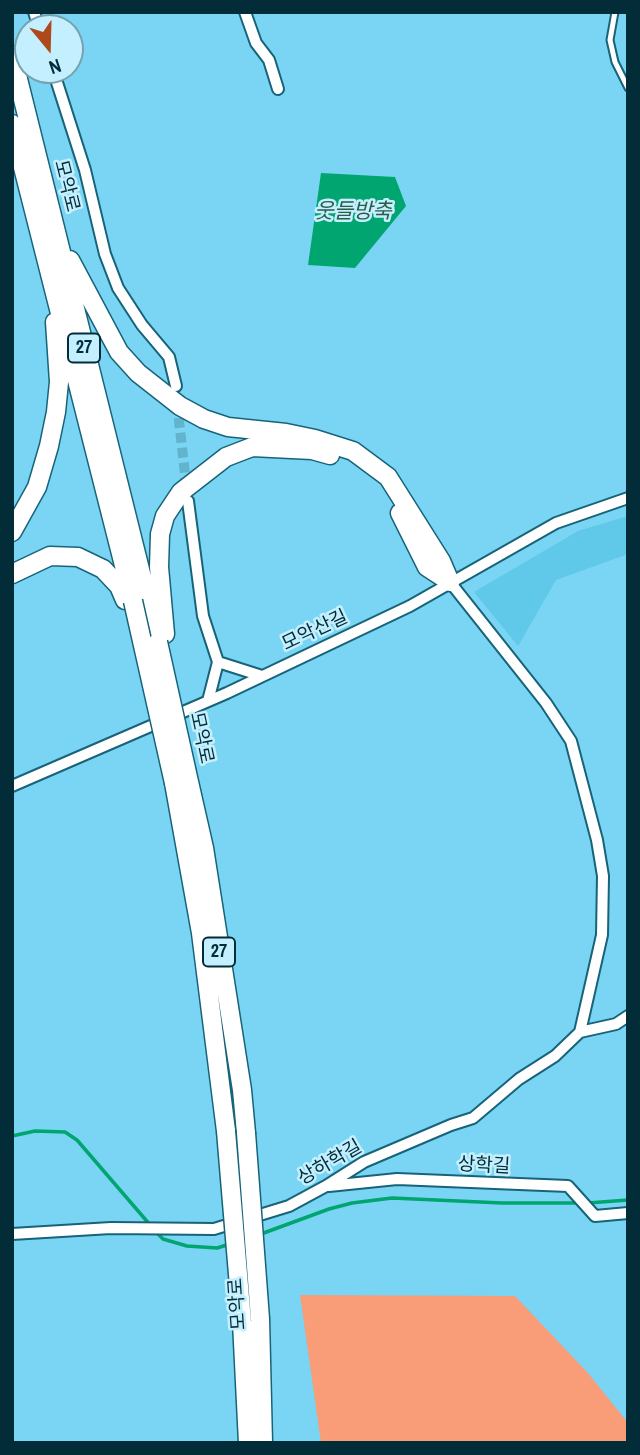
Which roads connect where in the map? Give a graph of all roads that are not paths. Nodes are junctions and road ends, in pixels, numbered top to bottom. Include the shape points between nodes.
1 (245, 12) edge
2 (615, 12) edge
3 (12, 55) edge
4 (57, 84) edge
5 (628, 88) edge
6 (278, 89) dead end
7 (12, 124) edge
8 (55, 230) junction
9 (54, 291) junction
10 (176, 386) dead end
11 (623, 499) edge
12 (188, 501) tunnel mouth
13 (12, 533) edge
14 (12, 574) edge
15 (450, 582) junction
16 (145, 657) junction
17 (218, 662) junction
18 (262, 676) junction
19 (169, 687) junction
20 (208, 701) junction
21 (181, 778) junction
22 (12, 786) edge
23 (628, 1016) edge
24 (580, 1032) junction
25 (326, 1186) junction
26 (628, 1213) edge
27 (12, 1234) edge
28 (248, 1443) edge
29 (263, 1443) edge

1 - 6 street
2 - 5 lane via 610,40
3 - 8 main road, 모악로 / 27
4 - 10 street via 118,288 169,356
7 - 9 main road, 모악로 / 27
8 - 15 main road via 99,318 138,373 204,419 315,439 353,451 388,477
8 - 19 main road, 모악로 / 27, bridge
9 - 13 main road via 56,412 37,487
9 - 16 main road, 모악로 / 27, bridge
11 - 15 street, 모악산길 via 556,523
12 - 17 street via 203,616
14 - 16 main road via 50,556 78,557 103,569 119,586
15 - 18 street, 모악산길 via 410,606
15 - 19 main road via 427,567 380,483 347,459 312,450 252,447 201,474 165,516 159,567
15 - 24 street via 571,741 603,876 602,935
16 - 21 main road, 모악로 / 27, bridge
17 - 18 street
17 - 20 street
18 - 20 street, 모악산길
19 - 21 main road, 모악로 / 27, bridge
20 - 22 street, 모악산길
21 - 28 main road, 모악로 / 27, bridge via 226,1131
21 - 29 main road, 모악로 / 27, bridge via 204,848 242,1090 260,1319
23 - 24 street via 616,1024
24 - 25 street, 상하학길 via 473,1118 364,1162
25 - 26 street, 상학길 via 397,1180 568,1186 594,1216
25 - 27 street, 상하학길 via 289,1206 214,1230 136,1227

